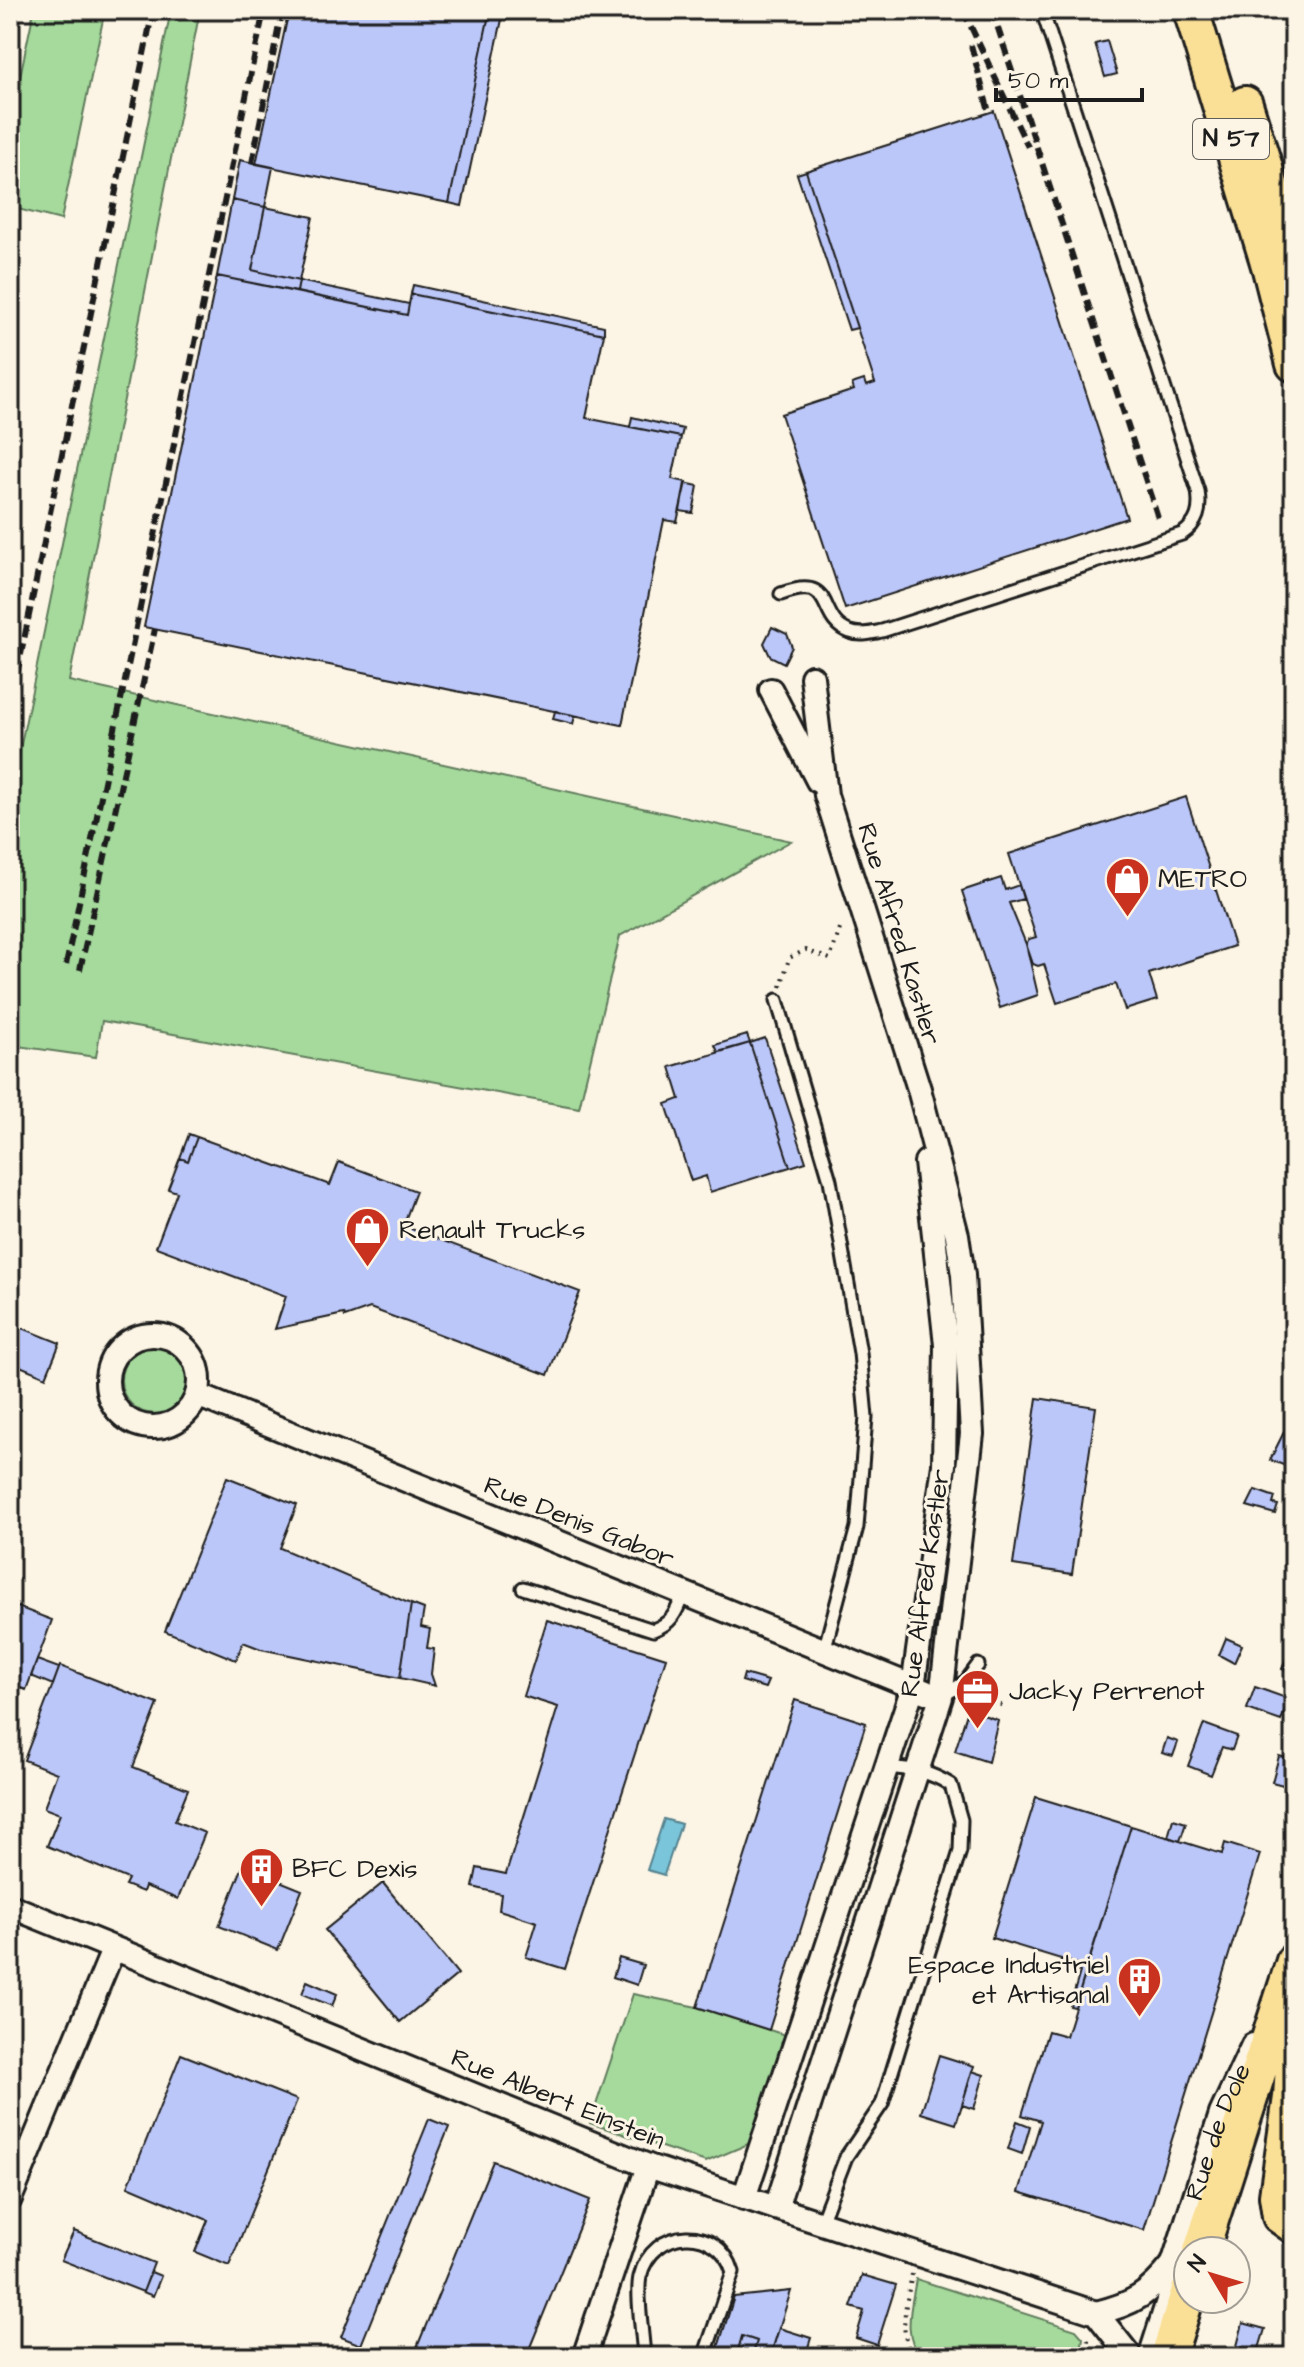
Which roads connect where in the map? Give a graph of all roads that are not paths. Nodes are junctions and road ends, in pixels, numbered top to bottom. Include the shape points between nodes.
1 (1042, 10) edge
2 (1191, 10) edge
3 (1215, 10) edge
4 (1288, 230) edge
5 (1282, 264) edge
6 (1294, 326) edge
7 (1294, 364) edge
8 (781, 594) dead end
9 (812, 677) dead end
10 (771, 690) dead end
11 (826, 795) junction
12 (777, 1000) road end
13 (919, 1089) junction
14 (197, 1395) junction
15 (523, 1588) dead end
16 (683, 1595) junction
17 (824, 1651) junction
18 (978, 1665) dead end
19 (913, 1687) junction
20 (941, 1697) junction
21 (886, 1767) junction
22 (917, 1769) junction
23 (10, 1906) edge
24 (113, 1950) junction
25 (1294, 1960) edge
26 (1294, 2024) edge
27 (1294, 2050) edge
28 (648, 2166) junction
29 (744, 2198) junction
30 (10, 2199) edge
31 (776, 2208) junction
32 (821, 2222) junction
33 (1294, 2226) edge
34 (1200, 2235) edge
35 (1228, 2235) edge
36 (1172, 2278) edge
37 (1172, 2288) edge
38 (1178, 2315) edge
39 (1203, 2315) edge
40 (1094, 2321) junction
41 (584, 2357) edge
42 (644, 2357) edge
43 (704, 2357) edge
44 (1131, 2357) edge
45 (1150, 2357) edge
46 (1168, 2357) edge
47 (1190, 2357) edge

1 - 8 lane via 1198,491 1198,517 1182,534 882,631 847,632 811,588
2 - 5 main road, N 57
3 - 4 main road, N 57
4 - 5 main road, N 57
5 - 6 main road, N 57
5 - 7 main road
9 - 11 street, Rue Alfred Kastler
10 - 11 street, Rue Alfred Kastler
11 - 13 street, Rue Alfred Kastler
12 - 17 lane via 830,1180 866,1417 857,1527
13 - 19 street, Rue Alfred Kastler via 946,1345 944,1465
13 - 20 street, Rue Alfred Kastler via 957,1235 972,1434
14 - 14 street via 196,1363 175,1340 144,1335 117,1351 110,1365 110,1397 118,1411 143,1426 171,1423 183,1416
14 - 16 street, Rue Denis Gabor
15 - 16 lane via 653,1630 675,1615
16 - 17 street, Rue Denis Gabor
17 - 19 street, Rue Denis Gabor
18 - 20 lane via 966,1681
19 - 20 street, Rue Denis Gabor
19 - 21 street, Rue Alfred Kastler
20 - 22 street, Rue Alfred Kastler
21 - 22 lane
21 - 29 street, Rue Alfred Kastler
22 - 31 street, Rue Alfred Kastler
22 - 32 lane via 951,1785 961,1820 960,1851 882,2104 846,2157
23 - 24 street, Rue Albert Einstein
24 - 28 street, Rue Albert Einstein
24 - 30 street
25 - 34 main road, Rue de Dole
26 - 35 main road, Rue de Dole
27 - 33 main road via 1277,2196 1280,2216
28 - 29 street, Rue Albert Einstein
28 - 41 street
29 - 31 street, Rue Albert Einstein
31 - 32 street, Rue Albert Einstein
32 - 40 street, Rue Albert Einstein
36 - 40 street
37 - 45 street, Rue de Dole
38 - 46 main road, Rue de Dole
39 - 47 main road
40 - 44 street
42 - 43 lane via 640,2278 662,2242 678,2237 699,2238 721,2249 733,2272

